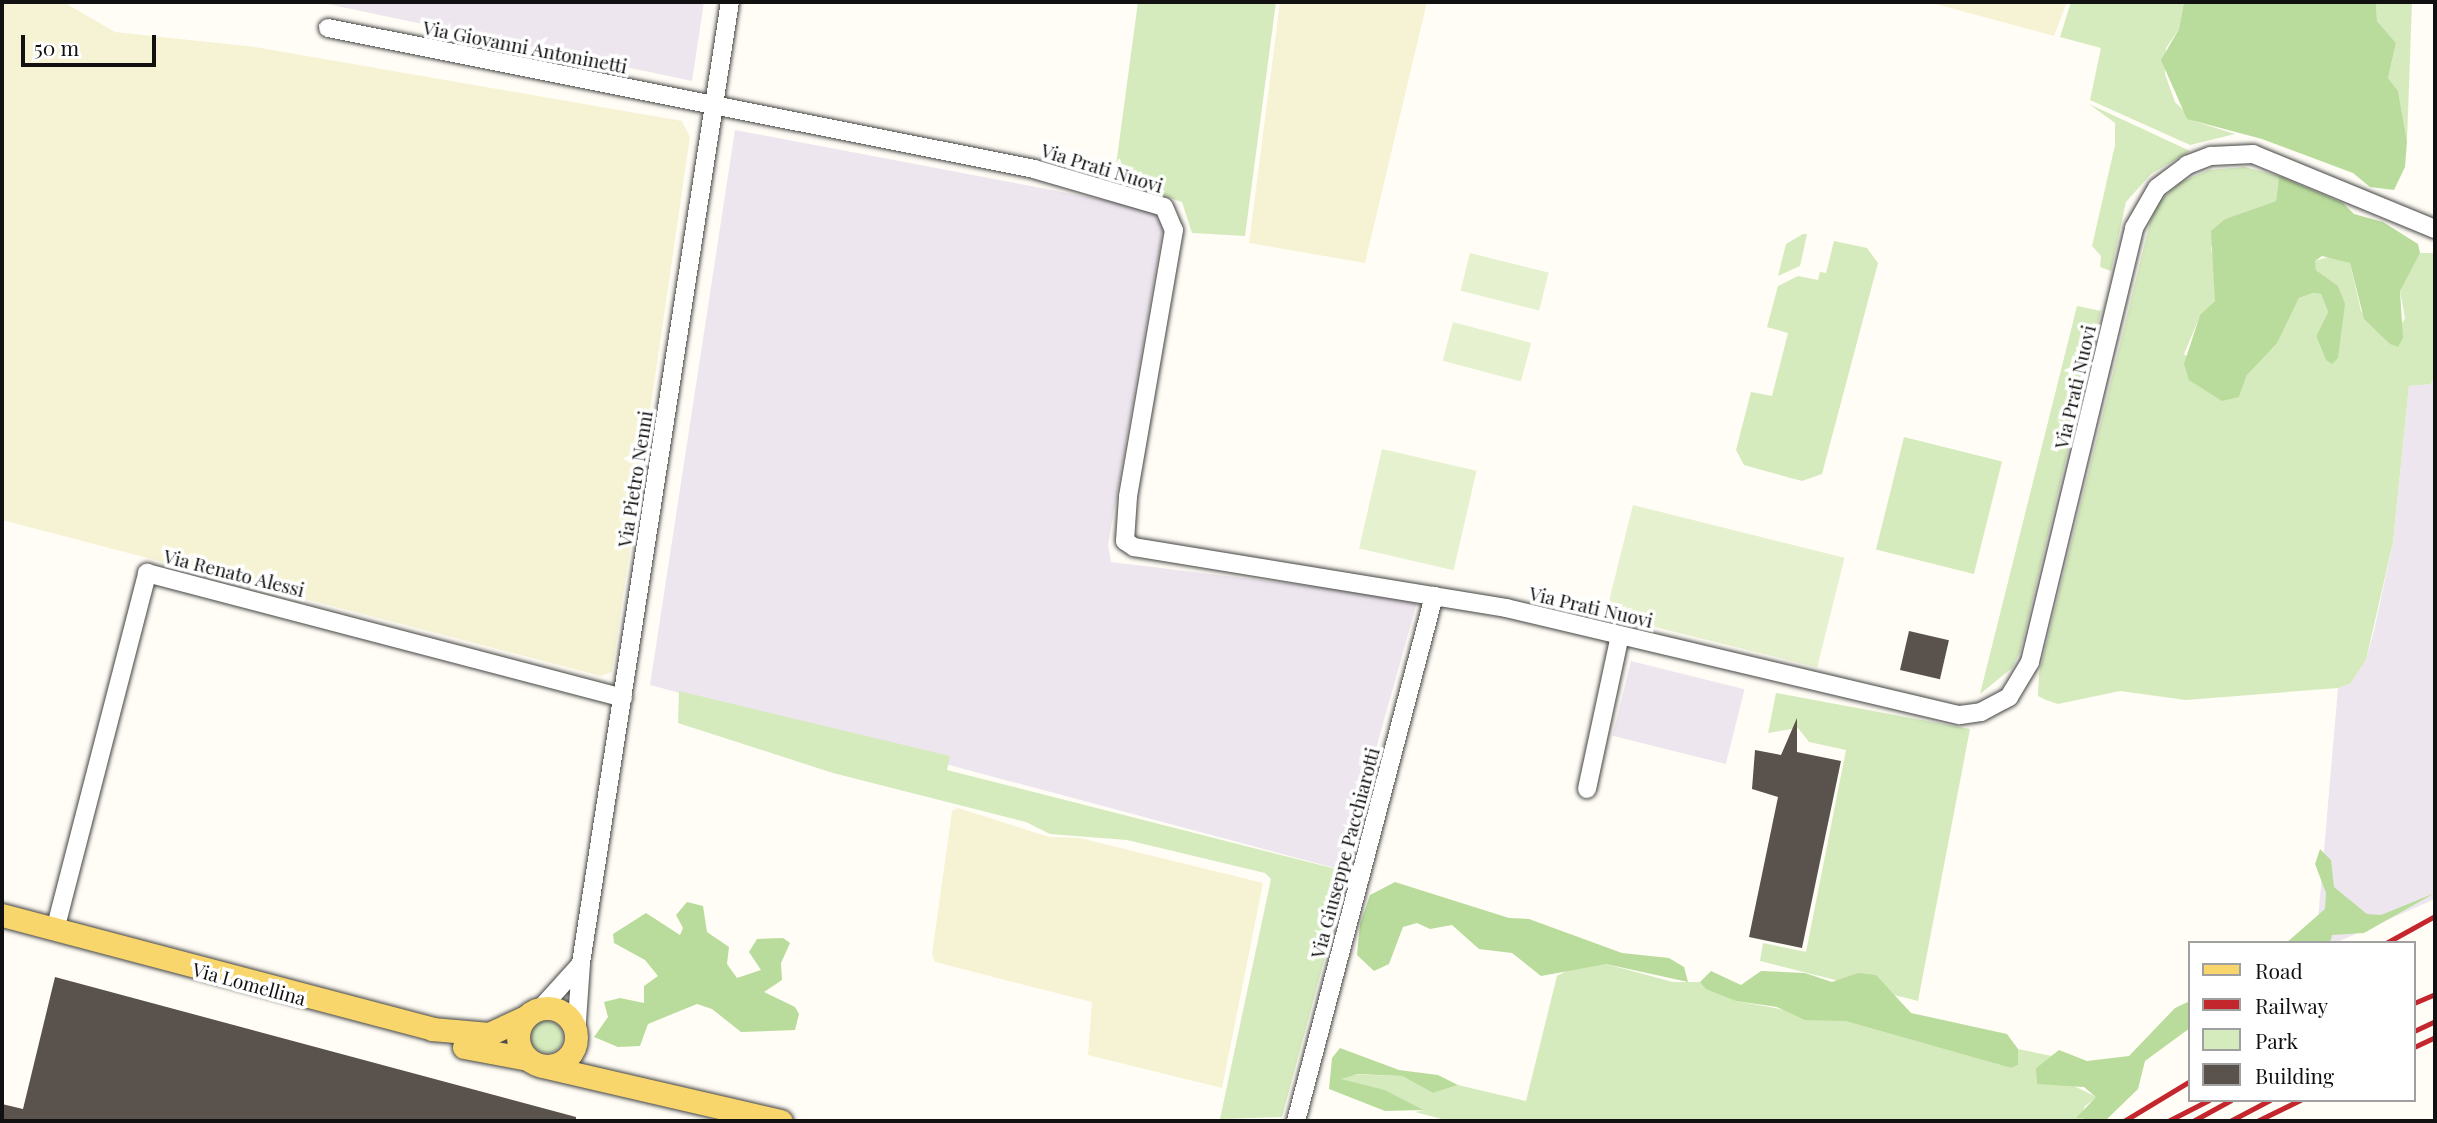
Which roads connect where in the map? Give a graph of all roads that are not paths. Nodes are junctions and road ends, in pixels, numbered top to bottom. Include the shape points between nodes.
1 (730, 2) edge
2 (328, 29) dead end
3 (714, 106) junction
4 (2435, 229) edge
5 (1434, 596) junction
6 (1620, 635) junction
7 (623, 698) junction
8 (1587, 789) dead end
9 (2, 915) edge
10 (2, 923) edge
11 (56, 926) junction
12 (143, 956) junction
13 (580, 963) junction
14 (355, 1012) junction
15 (533, 1013) junction
16 (576, 1037) junction
17 (535, 1062) junction
18 (643, 1085) junction
19 (781, 1121) edge
20 (1296, 1121) edge

1 - 3 street, Via Pietro Nenni
2 - 3 street, Via Giovanni Antoninetti
3 - 5 street, Via Prati Nuovi via 1034,169 1164,207 1174,230 1128,497 1125,541 1159,552
3 - 7 street, Via Pietro Nenni
4 - 6 street, Via Prati Nuovi via 2253,154 2211,156 2187,165 2157,188 2134,228 2030,662 2021,682 1997,705 1960,715
5 - 6 street, Via Prati Nuovi
5 - 20 street, Via Giuseppe Pacchiarotti
6 - 8 street
7 - 11 street, Via Renato Alessi via 147,573
7 - 13 street, Via Pietro Nenni
9 - 11 main road, Via Lomellina
10 - 12 main road, Via Lomellina via 100,952
11 - 12 main road, Via Lomellina
12 - 14 main road, Via Lomellina
13 - 15 street
13 - 16 street, Via Pietro Nenni
14 - 15 main road, Via Lomellina via 476,1034 504,1031
14 - 17 main road, Via Lomellina via 454,1046
15 - 16 main road, Via Lomellina via 561,1011
15 - 17 main road via 518,1038
16 - 17 main road via 560,1063
16 - 18 main road, Via Lomellina via 596,1064
17 - 18 main road, Via Lomellina
18 - 19 main road, Via Lomellina

